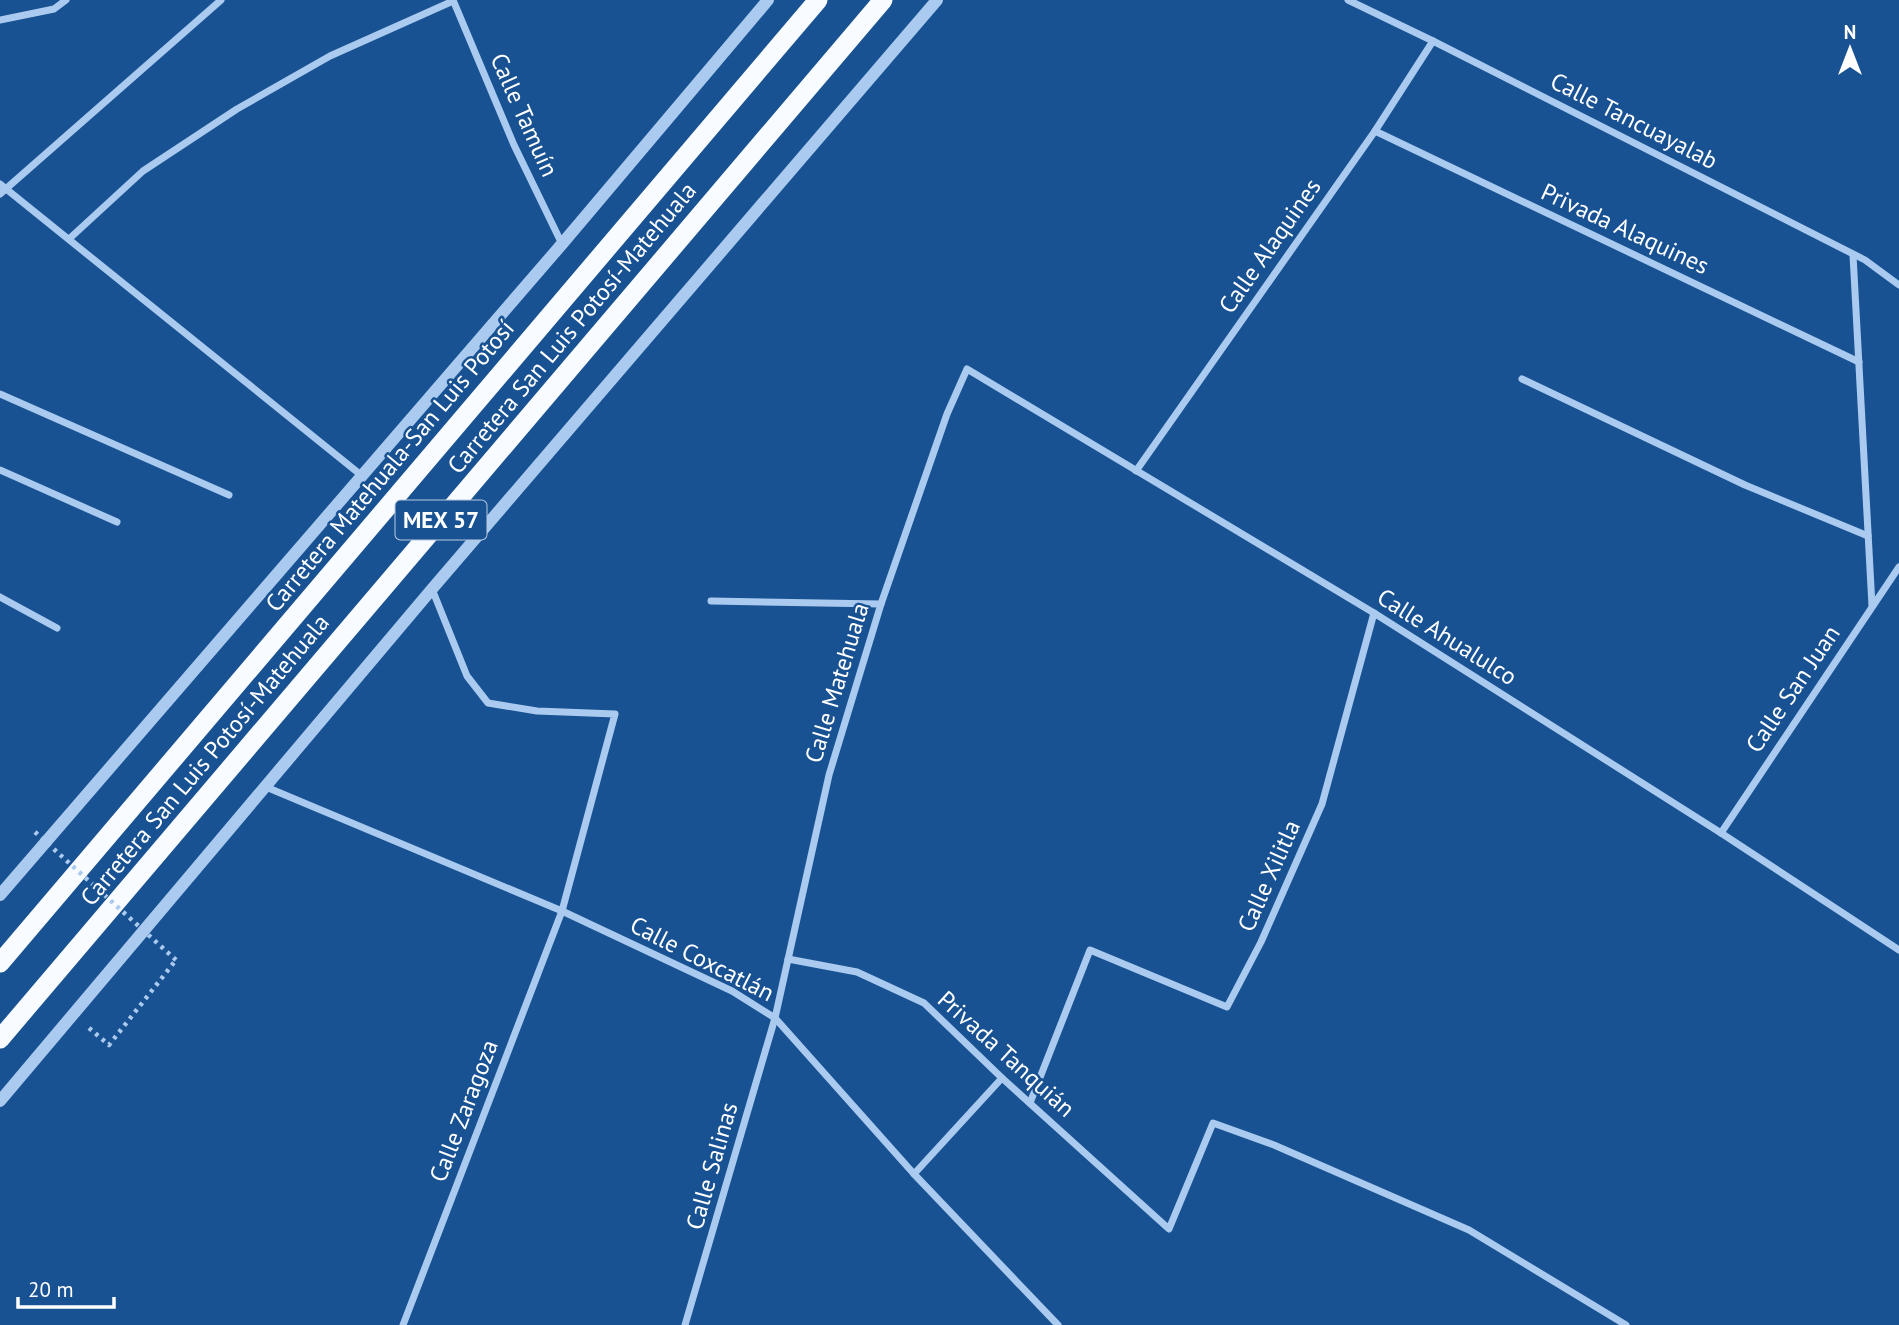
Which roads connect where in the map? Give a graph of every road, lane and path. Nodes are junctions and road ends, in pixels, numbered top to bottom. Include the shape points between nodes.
1 (66, 0) edge
2 (221, 0) edge
3 (768, 0) edge
4 (818, 0) edge
5 (883, 0) edge
6 (937, 0) edge
7 (1348, 0) edge
8 (453, 1) edge
9 (0, 20) edge
10 (1433, 41) junction
11 (1375, 131) junction
12 (2, 189) edge
13 (69, 239) junction
14 (562, 244) junction
15 (1853, 255) junction
16 (1899, 285) edge
17 (1859, 362) junction
18 (967, 369) joint
19 (1522, 379) dead end
20 (0, 394) edge
21 (0, 470) edge
22 (1136, 471) junction
23 (361, 475) junction
24 (229, 495) dead end
25 (117, 522) dead end
26 (1868, 536) junction
27 (1899, 567) edge
28 (432, 589) junction
29 (0, 597) edge
30 (711, 601) dead end
31 (881, 604) junction
32 (1872, 606) junction
33 (1374, 612) junction
34 (57, 628) dead end
35 (266, 787) junction
36 (35, 832) dead end
37 (1721, 833) junction
38 (0, 895) edge
39 (562, 911) junction
40 (1899, 950) edge
41 (788, 959) junction
42 (0, 963) edge
43 (775, 1018) junction
44 (0, 1039) edge
45 (109, 1045) dead end
46 (1002, 1078) junction
47 (0, 1101) edge
48 (1030, 1103) junction
49 (914, 1174) junction
50 (403, 1325) edge
51 (685, 1325) edge
52 (1058, 1325) edge
53 (1626, 1325) edge

1 - 9 street via 54,9
2 - 12 street
3 - 14 street
4 - 42 highway, Carretera Matehuala-San Luis Potosí / MEX 57
5 - 44 highway, Carretera San Luis Potosí-Matehuala / MEX 57
6 - 28 street
7 - 10 street, Calle Tancuayalab
8 - 13 street via 330,56 237,109 143,171
8 - 14 street, Calle Tamuín
10 - 11 street, Calle Alaquines
10 - 15 street, Calle Tancuayalab
11 - 17 street, Privada Alaquines
11 - 22 street, Calle Alaquines
12 - 13 street
13 - 23 street
14 - 23 street
15 - 16 street, Calle Tancuayalab
15 - 17 street
17 - 26 street
18 - 22 street, Calle Ahualulco
18 - 31 street, Calle Matehuala
19 - 26 street via 1745,485
20 - 24 street
21 - 25 street
22 - 33 street, Calle Ahualulco
23 - 38 street
26 - 32 street
27 - 32 street, Calle San Juan
28 - 35 street
28 - 39 street, Calle Zaragoza via 467,676 488,703 537,711 615,714
29 - 34 street
30 - 31 street
31 - 41 street, Calle Matehuala via 829,775
32 - 37 street, Calle San Juan
33 - 37 street, Calle Ahualulco
33 - 48 street, Calle Xilitla via 1322,804 1227,1007 1090,950
35 - 39 street, Calle Coxcatlán
35 - 47 street
36 - 45 path, bridge via 176,960
37 - 40 street, Calle Ahualulco
39 - 43 street, Calle Coxcatlán via 732,992
39 - 50 street, Calle Zaragoza
41 - 43 street, Calle Matehuala
41 - 46 street, Privada Tanquián via 857,972 924,1003
43 - 49 street, Calle Coxcatlán
43 - 51 street, Calle Salinas
46 - 48 street, Privada Tanquián
46 - 49 street
48 - 53 street, Privada Tanquián via 1169,1229 1213,1123 1469,1230
49 - 52 street, Calle Coxcatlán

